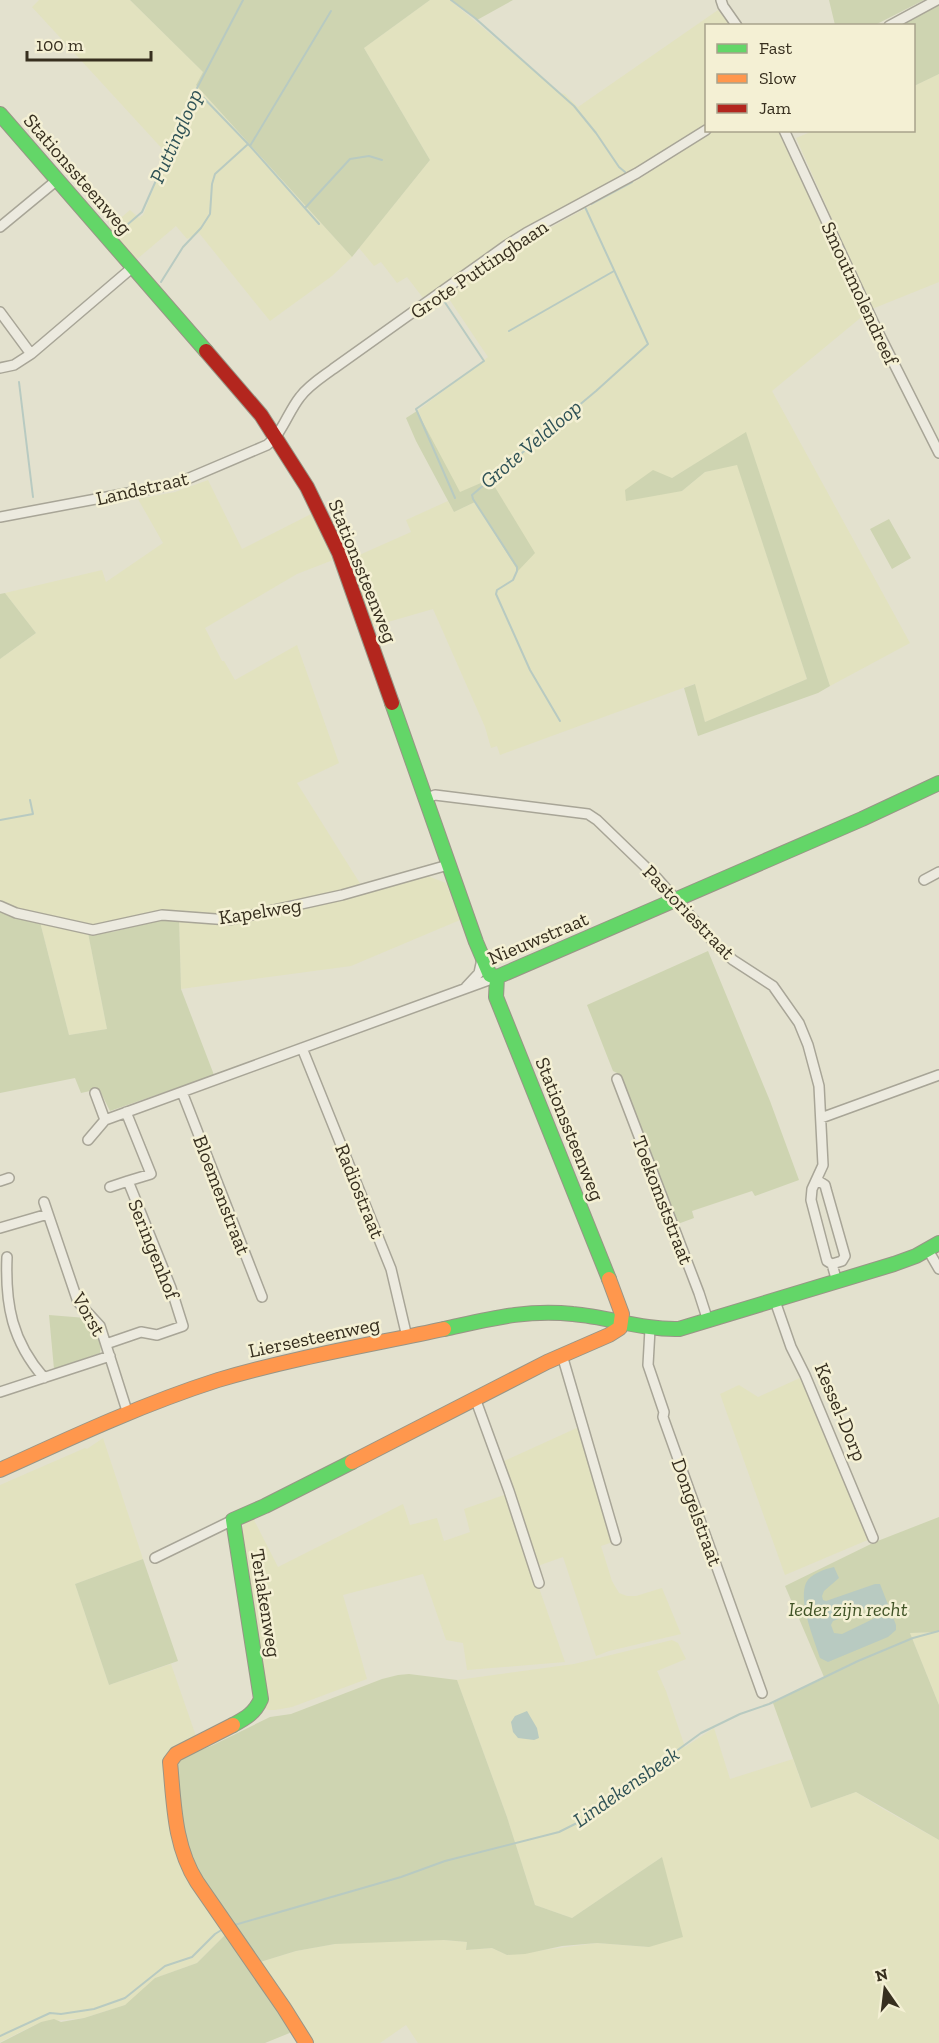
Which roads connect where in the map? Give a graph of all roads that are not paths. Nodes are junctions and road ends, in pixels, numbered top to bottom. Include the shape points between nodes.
1 (721, 0) edge
2 (937, 0) edge
3 (736, 24) edge
4 (893, 24) edge
5 (0, 114) edge
6 (705, 131) edge
7 (785, 132) edge
8 (57, 180) junction
9 (0, 227) edge
10 (133, 267) junction
11 (0, 312) edge
12 (31, 354) junction
13 (0, 368) edge
14 (275, 436) junction
15 (939, 453) edge
16 (0, 517) edge
17 (939, 783) edge
18 (427, 798) junction
19 (448, 865) junction
20 (939, 872) edge
21 (924, 880) dead end
22 (676, 899) junction
23 (0, 906) edge
24 (482, 956) junction
25 (497, 977) junction
26 (464, 989) junction
27 (302, 1048) junction
28 (939, 1075) edge
29 (617, 1079) dead end
30 (182, 1092) junction
31 (95, 1093) dead end
32 (126, 1112) junction
33 (821, 1118) junction
34 (105, 1120) junction
35 (88, 1140) dead end
36 (817, 1180) junction
37 (128, 1181) junction
38 (110, 1187) dead end
39 (44, 1202) dead end
40 (48, 1214) junction
41 (0, 1228) edge
42 (933, 1246) edge
43 (8, 1257) dead end
44 (832, 1264) junction
45 (939, 1269) edge
46 (837, 1282) junction
47 (262, 1297) dead end
48 (775, 1301) junction
49 (708, 1321) junction
50 (621, 1322) junction
51 (650, 1329) junction
52 (407, 1337) junction
53 (106, 1344) junction
54 (562, 1354) junction
55 (110, 1356) junction
56 (44, 1378) junction
57 (0, 1392) edge
58 (475, 1398) junction
59 (128, 1414) junction
60 (0, 1470) edge
61 (233, 1520) junction
62 (873, 1538) dead end
63 (616, 1540) dead end
64 (155, 1558) dead end
65 (539, 1583) dead end
66 (762, 1693) dead end
67 (306, 2043) edge

1 - 3 street
2 - 4 street
5 - 8 street, Stationssteenweg
6 - 14 street, Grote Puttingbaan via 637,173 526,233 450,285 309,386
7 - 15 street, Smoutmolendreef
8 - 9 street
8 - 10 street, Stationssteenweg
10 - 12 street
10 - 14 street, Stationssteenweg
11 - 12 street
12 - 13 street via 14,365
14 - 16 street, Landstraat via 255,451 160,488
14 - 18 street, Stationssteenweg via 307,487 339,553
17 - 22 street, Nieuwstraat
18 - 19 street, Stationssteenweg
18 - 22 street, Pastoriestraat via 435,795 588,814
19 - 23 street, Kapelweg via 342,895 229,920 162,915 93,930
19 - 24 street, Stationssteenweg
20 - 21 street
22 - 25 street, Nieuwstraat
22 - 33 street, Pastoriestraat via 725,954 772,984 793,1013 817,1076
24 - 25 street, Stationssteenweg via 490,975
24 - 26 street via 479,973
25 - 26 street, Nieuwstraat
25 - 50 street, Stationssteenweg via 496,997 620,1305
26 - 27 street, Nieuwstraat
27 - 30 street, Nieuwstraat
27 - 52 street, Radiostraat via 391,1269
28 - 33 street
29 - 49 street, Toekomststraat
30 - 32 street, Nieuwstraat
30 - 47 street, Bloemenstraat
31 - 34 street
32 - 34 street
32 - 37 street, Seringenhof via 151,1174
33 - 36 street, Pastoriestraat via 823,1165
34 - 35 street
36 - 44 street via 811,1200 827,1261
36 - 44 street via 825,1185 845,1256
37 - 38 street
37 - 53 street, Seringenhof via 183,1326 157,1335 141,1332
39 - 40 street, Vorst
40 - 41 street
40 - 53 street, Vorst via 78,1302 100,1326
42 - 45 street
42 - 46 street via 894,1264
43 - 56 street via 6,1282 12,1320 31,1362
44 - 46 street
46 - 48 street
48 - 49 street
48 - 62 street, Kessel-Dorp
49 - 51 street via 679,1329
50 - 51 street, Liersesteenweg
50 - 52 street, Liersesteenweg via 568,1312 536,1311
50 - 54 street via 615,1332
51 - 66 street, Dongelstraat via 648,1365 663,1417
52 - 59 street, Liersesteenweg via 218,1380
53 - 55 street, Vorst
54 - 58 street
54 - 63 street
55 - 56 street
55 - 59 street, Vorst
56 - 57 street
58 - 61 street
58 - 65 street
59 - 60 street, Liersesteenweg
61 - 64 street
61 - 67 street, Terlakenweg via 261,1699 249,1716 176,1754 170,1762 173,1793 184,1858 194,1878

